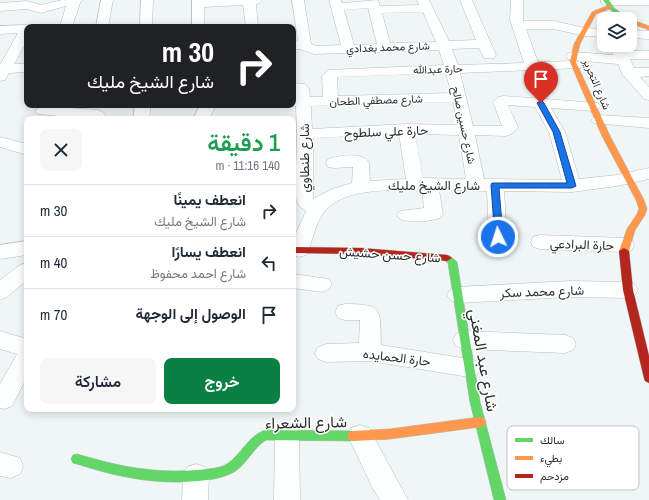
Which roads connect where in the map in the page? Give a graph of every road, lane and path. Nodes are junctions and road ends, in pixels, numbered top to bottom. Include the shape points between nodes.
1 (75, 0) edge
2 (107, 0) edge
3 (147, 0) edge
4 (249, 0) edge
5 (256, 0) edge
6 (298, 0) edge
7 (466, 0) edge
8 (649, 1) edge
9 (198, 2) edge
10 (56, 3) edge
11 (336, 3) edge
12 (608, 3) edge
13 (425, 4) edge
14 (7, 5) edge
15 (373, 5) edge
16 (38, 9) junction
17 (517, 12) edge
18 (615, 12) edge
19 (30, 24) edge
20 (67, 24) edge
21 (103, 24) edge
22 (146, 24) edge
23 (198, 24) edge
24 (252, 24) edge
25 (637, 24) edge
26 (587, 26) junction
27 (649, 28) edge
28 (0, 30) edge
29 (24, 30) edge
30 (597, 30) edge
31 (637, 34) edge
32 (649, 35) edge
33 (24, 38) edge
34 (445, 44) junction
35 (484, 44) junction
36 (299, 46) edge
37 (384, 47) junction
38 (348, 48) junction
39 (0, 49) edge
40 (19, 52) edge
41 (649, 55) edge
42 (623, 58) edge
43 (574, 61) junction
44 (532, 66) junction
45 (494, 67) junction
46 (24, 68) edge
47 (453, 68) junction
48 (2, 72) edge
49 (649, 72) edge
50 (296, 88) edge
51 (647, 92) edge
52 (458, 97) junction
53 (331, 101) junction
54 (298, 102) edge
55 (541, 103) junction
56 (43, 112) edge
57 (98, 113) edge
58 (596, 113) junction
59 (649, 123) edge
60 (406, 129) junction
61 (466, 129) junction
62 (301, 130) edge
63 (0, 142) edge
64 (24, 144) edge
65 (334, 162) dead end
66 (299, 164) edge
67 (649, 173) edge
68 (628, 179) junction
69 (422, 184) junction
70 (476, 185) junction
71 (495, 185) junction
72 (572, 186) junction
73 (361, 188) junction
74 (315, 210) junction
75 (406, 215) dead end
76 (645, 216) edge
77 (498, 237) dead end
78 (540, 242) dead end
79 (625, 245) junction
80 (24, 248) edge
81 (296, 250) edge
82 (0, 252) edge
83 (24, 272) edge
84 (296, 281) edge
85 (322, 284) dead end
86 (628, 290) junction
87 (0, 292) edge
88 (457, 295) junction
89 (345, 312) dead end
90 (0, 340) edge
91 (464, 340) junction
92 (565, 344) dead end
93 (24, 347) edge
94 (370, 352) junction
95 (326, 353) dead end
96 (24, 362) edge
97 (469, 368) junction
98 (649, 378) edge
99 (4, 399) dead end
100 (480, 422) junction
101 (287, 435) junction
102 (360, 436) junction
103 (77, 460) dead end
104 (196, 488) edge
105 (287, 500) edge
106 (395, 500) edge
107 (500, 500) edge

1 - 10 street
1 - 20 street
2 - 21 street
3 - 22 street
4 - 5 street
4 - 9 street
4 - 24 street
6 - 36 street
7 - 35 street
8 - 12 street
9 - 23 street
10 - 16 street
11 - 15 street
11 - 38 street
12 - 18 street
12 - 26 street, شارع التحرير via 597,11
13 - 15 street
13 - 34 street, شارع حسين صالح via 435,19
14 - 16 street via 27,5
15 - 37 street
16 - 19 street
17 - 26 street via 557,26
17 - 44 street
25 - 27 street
26 - 30 street
26 - 43 street, شارع التحرير via 576,46
28 - 29 street
31 - 32 street
33 - 40 street
34 - 35 street, شارع محمد بغدادي
34 - 37 street, شارع محمد بغدادي
34 - 47 street, شارع حسين صالح
35 - 45 street
36 - 38 street, شارع محمد بغدادي via 311,50
37 - 38 street, شارع محمد بغدادي
39 - 40 street
40 - 48 street
41 - 42 street
42 - 43 street, حارة عبدالله
42 - 49 street
42 - 51 street
43 - 44 street, حارة عبدالله
43 - 58 street, شارع التحرير
44 - 45 street, حارة عبدالله
45 - 47 street, حارة عبدالله
46 - 48 street
47 - 52 street, شارع حسين صالح
47 - 53 street, حارة عبدالله via 331,74
50 - 54 street via 302,89
52 - 53 street, شارع مصطفي الطحان
52 - 61 street, شارع حسين صالح
53 - 54 street, شارع مصطفي الطحان
54 - 62 street, شارع طنطاوي
55 - 58 street
55 - 61 street, حارة علي سلطوح via 503,100 500,104 509,129
55 - 72 street via 557,132
56 - 57 street
58 - 59 street
58 - 68 street, شارع التحرير
60 - 61 street, حارة علي سلطوح
60 - 62 street, حارة علي سلطوح via 361,139
60 - 69 street
61 - 70 street, شارع حسين صالح
62 - 66 street, شارع طنطاوي
63 - 64 street
65 - 73 street via 361,163
66 - 74 street, شارع طنطاوي via 305,202
67 - 68 street, شارع الشيخ مليك
68 - 72 street, شارع الشيخ مليك
68 - 76 street, شارع التحرير via 640,200
69 - 70 street, شارع الشيخ مليك
69 - 73 street, شارع الشيخ مليك
69 - 75 street via 434,214
70 - 71 street, شارع الشيخ مليك
71 - 72 street, شارع الشيخ مليك
71 - 77 street
73 - 74 street, شارع الشيخ مليك via 328,198
74 - 81 street, شارع الشيخ مليك
76 - 79 street via 631,229
78 - 79 street, حارة البرادعي
79 - 86 street
80 - 82 street
81 - 88 street, شارع حسن حشيش via 361,251 444,257 452,262
83 - 87 street
84 - 85 street
86 - 88 street, شارع محمد سكر via 603,288
86 - 98 street
88 - 91 street, شارع عبد المغني
89 - 94 street via 366,312 370,315
90 - 93 street
91 - 92 street
91 - 97 street, شارع عبد المغني
94 - 95 street, حارة الحمايده
94 - 97 street, حارة الحمايده
96 - 99 street
97 - 100 street, شارع عبد المغني
100 - 102 street, شارع الشعراء
100 - 107 street, شارع عبد المغني
101 - 102 street, شارع الشعراء
101 - 104 street, شارع الشعراء via 258,437 232,467
101 - 105 street
102 - 106 street
103 - 104 street, شارع الشعراء via 134,475 171,478

